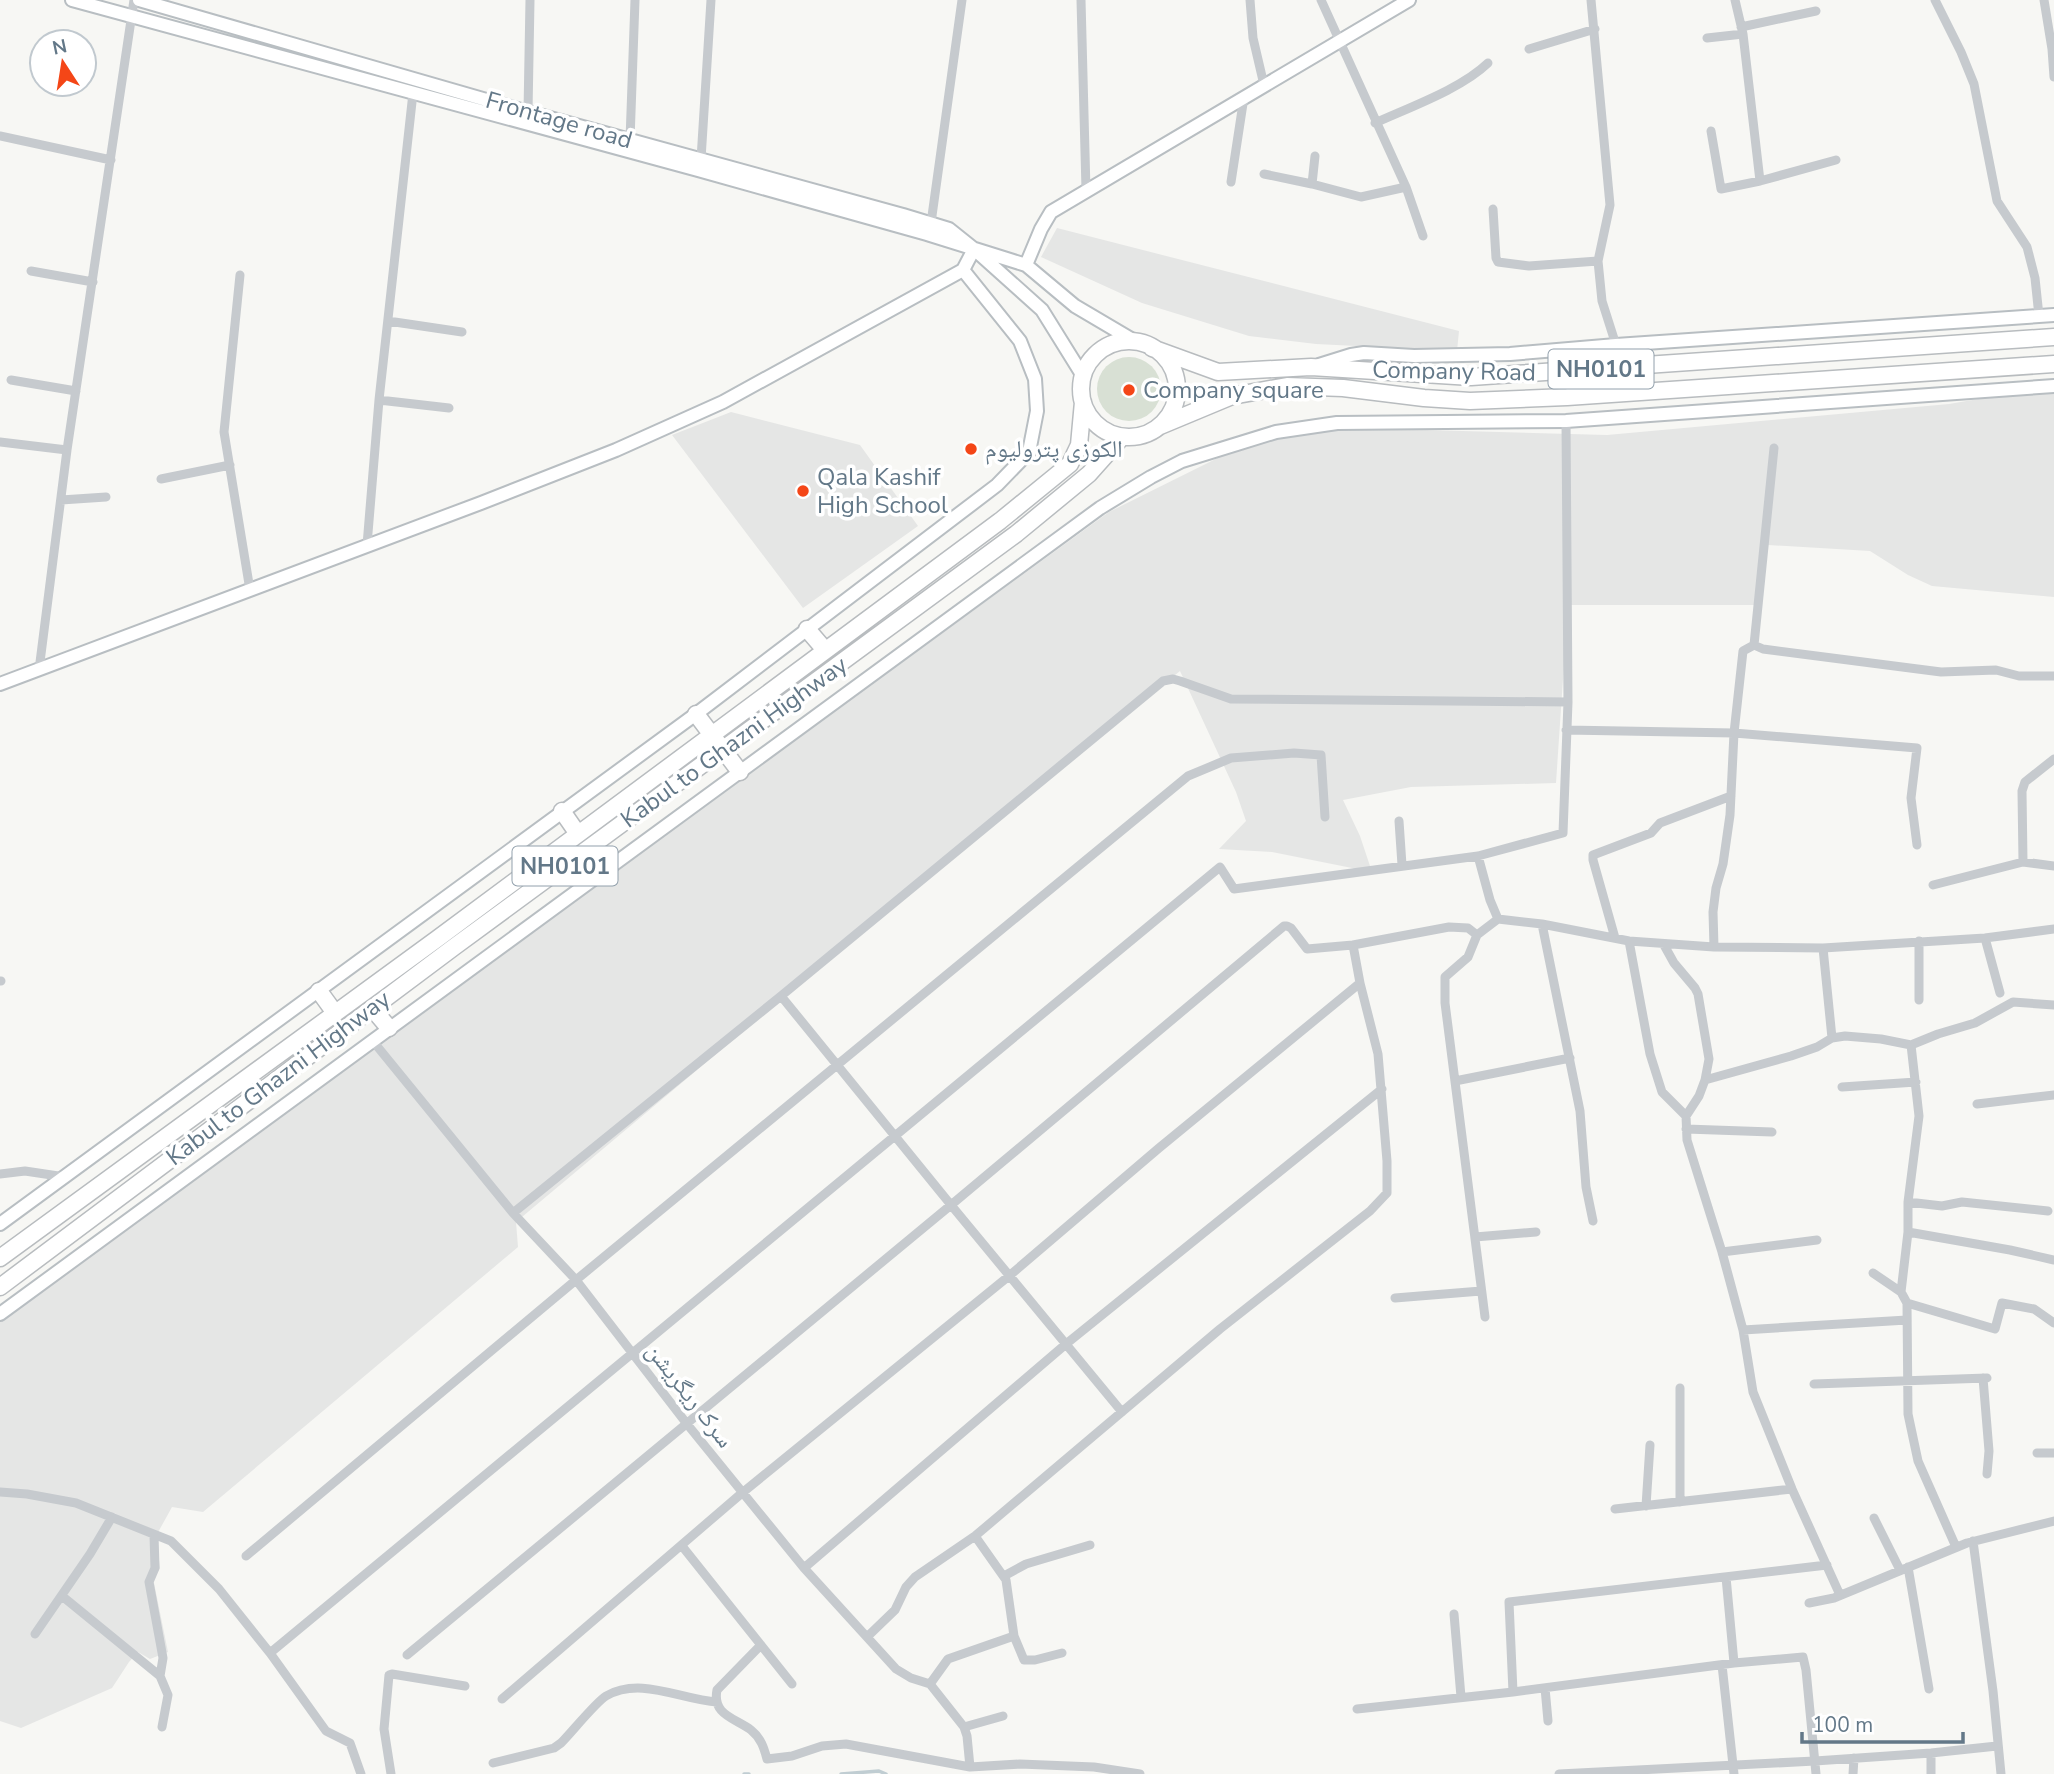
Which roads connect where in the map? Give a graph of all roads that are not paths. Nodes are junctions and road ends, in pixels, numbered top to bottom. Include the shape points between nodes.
1 (72, 0) edge
2 (137, 0) edge
3 (530, 0) edge
4 (635, 0) edge
5 (710, 0) edge
6 (962, 0) edge
7 (1081, 0) edge
8 (1250, 0) edge
9 (1321, 0) edge
10 (1409, 0) edge
11 (1591, 0) edge
12 (1735, 0) edge
13 (1936, 0) edge
14 (2045, 0) edge
15 (1816, 10) dead end
16 (131, 17) junction
17 (1595, 29) junction
18 (1742, 31) junction
19 (1707, 38) dead end
20 (1339, 41) junction
21 (1529, 49) dead end
22 (1488, 63) dead end
23 (2054, 77) edge
24 (1264, 85) junction
25 (413, 93) junction
26 (1244, 97) junction
27 (528, 112) junction
28 (1375, 123) junction
29 (1711, 131) dead end
30 (0, 136) edge
31 (630, 140) junction
32 (1315, 156) dead end
33 (701, 159) junction
34 (111, 160) junction
35 (1836, 160) dead end
36 (1264, 174) dead end
37 (1760, 181) junction
38 (1231, 182) dead end
39 (1312, 184) junction
40 (1406, 187) junction
41 (1086, 190) junction
42 (1493, 209) dead end
43 (931, 223) junction
44 (1423, 236) dead end
45 (974, 249) junction
46 (1598, 261) junction
47 (1026, 265) junction
48 (962, 270) junction
49 (32, 271) dead end
50 (240, 275) dead end
51 (93, 282) junction
52 (2054, 315) edge
53 (2039, 316) junction
54 (388, 321) junction
55 (462, 332) dead end
56 (2054, 337) edge
57 (1144, 345) junction
58 (1616, 345) junction
59 (2054, 364) edge
60 (1311, 367) junction
61 (1083, 376) junction
62 (10, 380) dead end
63 (2054, 386) edge
64 (76, 391) junction
65 (379, 400) junction
66 (1083, 402) junction
67 (449, 408) dead end
68 (1566, 421) junction
69 (1160, 426) junction
70 (1122, 437) junction
71 (0, 442) edge
72 (1774, 449) dead end
73 (67, 450) junction
74 (230, 465) junction
75 (161, 479) dead end
76 (106, 498) dead end
77 (61, 500) junction
78 (368, 545) junction
79 (250, 590) junction
80 (807, 629) junction
81 (1754, 645) junction
82 (825, 650) junction
83 (39, 670) junction
84 (2054, 676) edge
85 (0, 684) edge
86 (1568, 702) junction
87 (696, 714) junction
88 (1566, 730) junction
89 (1734, 733) junction
90 (712, 735) junction
91 (724, 750) junction
92 (2054, 759) edge
93 (740, 772) junction
94 (1731, 796) junction
95 (562, 811) junction
96 (1325, 817) dead end
97 (1399, 821) dead end
98 (578, 834) junction
99 (1917, 845) dead end
100 (1478, 856) junction
101 (2023, 862) junction
102 (1402, 866) junction
103 (2054, 866) edge
104 (1933, 885) dead end
105 (1498, 919) junction
106 (1542, 924) junction
107 (2054, 929) edge
108 (1477, 935) junction
109 (1615, 938) junction
110 (1985, 938) junction
111 (1919, 941) junction
112 (1629, 942) junction
113 (1353, 944) junction
114 (1664, 945) junction
115 (1714, 947) junction
116 (1823, 947) junction
117 (384, 978) junction
118 (1360, 983) junction
119 (319, 991) junction
120 (394, 992) junction
121 (2000, 993) dead end
122 (781, 996) junction
123 (1919, 1000) dead end
124 (2054, 1005) edge
125 (372, 1008) junction
126 (335, 1013) junction
127 (389, 1028) junction
128 (1832, 1038) junction
129 (372, 1040) junction
130 (1910, 1045) junction
131 (1570, 1058) junction
132 (838, 1065) junction
133 (1706, 1080) junction
134 (1455, 1081) junction
135 (1916, 1082) junction
136 (1842, 1087) dead end
137 (1382, 1090) junction
138 (2054, 1095) edge
139 (1977, 1104) dead end
140 (1686, 1115) junction
141 (1686, 1129) junction
142 (1772, 1132) dead end
143 (895, 1136) junction
144 (0, 1174) edge
145 (67, 1177) junction
146 (1908, 1202) junction
147 (951, 1205) junction
148 (2048, 1211) dead end
149 (513, 1213) junction
150 (1593, 1222) dead end
151 (0, 1224) edge
152 (1536, 1232) dead end
153 (1908, 1232) junction
154 (1475, 1237) junction
155 (1817, 1240) dead end
156 (1723, 1252) junction
157 (0, 1258) edge
158 (2054, 1260) edge
159 (1873, 1273) dead end
160 (1009, 1276) junction
161 (576, 1279) junction
162 (0, 1287) edge
163 (1481, 1292) junction
164 (1901, 1292) junction
165 (1395, 1298) dead end
166 (1907, 1303) junction
167 (0, 1314) edge
168 (1485, 1317) dead end
169 (1908, 1320) junction
170 (2054, 1323) edge
171 (1743, 1330) junction
172 (1066, 1344) junction
173 (633, 1353) junction
174 (1908, 1380) junction
175 (1814, 1384) dead end
176 (1680, 1388) dead end
177 (1122, 1412) junction
178 (687, 1424) junction
179 (1650, 1445) dead end
180 (2037, 1453) dead end
181 (2054, 1453) edge
182 (1987, 1475) dead end
183 (1792, 1489) junction
184 (0, 1492) edge
185 (742, 1493) junction
186 (1679, 1503) junction
187 (1646, 1506) junction
188 (1615, 1509) dead end
189 (112, 1517) junction
190 (1874, 1518) dead end
191 (2054, 1523) edge
192 (154, 1535) junction
193 (975, 1536) junction
194 (1973, 1541) junction
195 (1090, 1545) dead end
196 (682, 1546) junction
197 (1956, 1547) junction
198 (246, 1556) dead end
199 (1827, 1565) junction
200 (804, 1568) junction
201 (1904, 1569) junction
202 (1003, 1576) junction
203 (1727, 1577) junction
204 (1840, 1595) junction
205 (62, 1596) junction
206 (1809, 1603) dead end
207 (1454, 1614) dead end
208 (35, 1634) dead end
209 (1014, 1636) junction
210 (867, 1637) junction
211 (761, 1645) junction
212 (270, 1653) junction
213 (1062, 1653) dead end
214 (407, 1655) dead end
215 (1734, 1663) junction
216 (1722, 1665) junction
217 (160, 1676) junction
218 (792, 1684) dead end
219 (930, 1684) junction
220 (465, 1686) dead end
221 (1545, 1688) junction
222 (1928, 1689) dead end
223 (1513, 1692) junction
224 (1461, 1697) junction
225 (502, 1699) dead end
226 (717, 1702) junction
227 (1357, 1709) dead end
228 (1003, 1716) dead end
229 (1548, 1721) dead end
230 (162, 1727) dead end
231 (964, 1727) junction
232 (1997, 1746) junction
233 (1931, 1753) junction
234 (1854, 1758) junction
235 (1815, 1760) junction
236 (493, 1763) dead end
237 (971, 1768) junction
238 (1734, 1770) edge
239 (1659, 1771) edge
240 (360, 1774) edge
241 (391, 1774) edge
242 (1140, 1774) edge
243 (1559, 1774) edge
244 (1816, 1774) edge
245 (1853, 1774) edge
246 (1931, 1774) edge
247 (2001, 1774) edge

1 - 16 street
2 - 16 street
2 - 27 street, Frontage road
3 - 27 street
4 - 31 street
5 - 33 street
6 - 43 street
7 - 41 street
8 - 24 street
9 - 20 street
10 - 20 street
11 - 17 street
12 - 18 street
13 - 53 street via 1974,84 1997,201 2027,247
14 - 23 street
15 - 18 street
16 - 25 street
16 - 34 street
17 - 21 street
17 - 46 street via 1610,205
18 - 19 street
18 - 37 street
20 - 24 street
20 - 28 street
22 - 28 street via 1457,85
24 - 26 street
25 - 45 street
25 - 54 street
26 - 38 street
26 - 41 street
27 - 31 street, Frontage road
28 - 40 street
29 - 37 street via 1721,189
30 - 34 street
31 - 33 street, Frontage road
32 - 39 street
33 - 43 street, Frontage road
34 - 51 street
35 - 37 street
36 - 39 street
39 - 40 street via 1361,197
40 - 44 street
41 - 47 street via 1051,212
42 - 46 street via 1498,262 1529,266
43 - 45 street, Frontage road via 949,229
45 - 47 street
45 - 48 street
45 - 61 street via 1042,310
46 - 58 street via 1602,301
47 - 57 street via 1075,306
48 - 78 street via 723,402 616,450
48 - 80 street via 1020,341 1035,379 1037,411 1029,452 997,485
49 - 51 street
50 - 74 street via 224,432
51 - 64 street
52 - 53 street
53 - 58 street
54 - 55 street
54 - 65 street
56 - 60 highway, Company Road / NH0101 via 1471,377
57 - 60 highway, Company Road / NH0101 via 1218,372
57 - 61 highway via 1126,342 1107,347 1092,359
57 - 69 highway via 1169,363 1177,384 1173,407
58 - 60 street via 1510,354 1364,353
59 - 69 highway, Company Road / NH0101 via 1497,400 1287,386 1233,396
61 - 66 highway, NH0101
62 - 64 street
63 - 68 street
64 - 73 street
65 - 67 street
65 - 78 street
66 - 70 highway via 1097,425
66 - 82 highway, Kabul to Ghazni Highway / NH0101 via 1079,445 1070,464
68 - 86 street
68 - 93 street via 1337,423 1276,432 1182,461 1100,508
69 - 70 highway, NH0101 via 1149,433
70 - 91 highway, Kabul to Ghazni Highway / NH0101 via 1089,474 1016,534
71 - 73 street
72 - 81 street
73 - 77 street
74 - 75 street
74 - 79 street
76 - 77 street
77 - 83 street
78 - 79 street
79 - 83 street
80 - 82 highway
80 - 87 street
81 - 84 street via 1941,672 1996,670 2018,676
81 - 89 street via 1744,651
82 - 90 highway, Kabul to Ghazni Highway / NH0101
83 - 85 street
86 - 88 street
86 - 122 street via 1231,699 1173,679 1163,681
87 - 90 highway
87 - 95 street
88 - 89 street
88 - 100 street via 1563,833
89 - 94 street
89 - 99 street via 1917,748 1911,798
90 - 91 highway
90 - 98 highway, Kabul to Ghazni Highway / NH0101
91 - 93 highway
91 - 120 highway, Kabul to Ghazni Highway / NH0101
92 - 101 street via 2025,782 2022,791
93 - 127 street
94 - 109 street via 1593,855
94 - 115 street via 1713,912
95 - 98 highway
95 - 119 street
96 - 132 street via 1321,755 1231,758 1188,776
97 - 102 street
98 - 117 highway, Kabul to Ghazni Highway / NH0101
100 - 102 street
100 - 105 street
101 - 103 street
101 - 104 street
102 - 143 street via 1234,890 1220,867
105 - 106 street
105 - 108 street
106 - 109 street
106 - 131 street
107 - 110 street
108 - 113 street via 1468,928 1449,926
108 - 134 street via 1468,957 1446,977
109 - 112 street
110 - 111 street
110 - 121 street
111 - 116 street
111 - 123 street
112 - 114 street
112 - 140 street via 1650,1054 1662,1092
113 - 118 street
113 - 147 street via 1307,948 1284,926
114 - 115 street
114 - 133 street via 1698,995 1709,1059
115 - 116 street
116 - 128 street
117 - 120 highway
117 - 126 highway, Kabul to Ghazni Highway / NH0101
118 - 137 street
118 - 160 street
119 - 126 highway
119 - 145 street
120 - 125 highway, Kabul to Ghazni Highway / NH0101
122 - 132 street
122 - 149 street
124 - 130 street via 2013,1002 1975,1023
125 - 127 highway
125 - 162 highway, Kabul to Ghazni Highway / NH0101
126 - 157 highway, Kabul to Ghazni Highway / NH0101
127 - 129 street
128 - 130 street
128 - 133 street via 1791,1056
129 - 149 street, سرک ریگریشن
129 - 167 street
130 - 135 street
131 - 134 street
131 - 150 street
132 - 143 street
132 - 161 street
133 - 140 street
134 - 154 street
135 - 136 street
135 - 146 street via 1919,1116
137 - 172 street
137 - 177 street via 1387,1193
138 - 139 street
140 - 141 street
141 - 142 street
141 - 156 street
143 - 147 street
143 - 173 street
144 - 145 street via 25,1171
145 - 151 street
146 - 148 street
146 - 153 street
147 - 160 street
147 - 178 street
149 - 161 street, سرک ریگریشن
152 - 154 street
153 - 158 street
153 - 164 street
154 - 163 street
155 - 156 street
156 - 171 street
159 - 164 street
160 - 172 street
160 - 185 street
161 - 173 street, سرک ریگریشن
161 - 198 street
163 - 165 street
163 - 168 street
164 - 166 street
166 - 169 street
166 - 170 street via 1995,1329 2002,1303 2034,1309
169 - 171 street
169 - 174 street
171 - 183 street via 1753,1392
172 - 177 street
172 - 200 street
173 - 178 street, سرک ریگریشن
173 - 212 street
174 - 175 street
174 - 182 street via 1985,1378
174 - 197 street via 1908,1414 1918,1461
176 - 186 street
177 - 193 street
178 - 185 street, سرک ریگریشن
178 - 214 street
179 - 187 street
180 - 181 street
183 - 186 street
183 - 199 street
184 - 189 street via 76,1503
185 - 196 street
185 - 200 street, سرک ریگریشن
186 - 187 street
187 - 188 street
189 - 192 street
189 - 205 street
190 - 201 street
191 - 194 street
192 - 212 street via 183,1552
192 - 217 street via 155,1568 149,1582 163,1658
193 - 202 street
193 - 210 street via 915,1577 895,1610
194 - 197 street
194 - 232 street
195 - 202 street via 1026,1564
196 - 211 street
196 - 225 street
197 - 201 street
199 - 203 street
199 - 204 street
200 - 210 street, سرک ریگریشن
201 - 204 street
201 - 222 street
202 - 209 street
203 - 215 street
203 - 223 street via 1509,1602
204 - 206 street
205 - 208 street
205 - 217 street
207 - 224 street
209 - 213 street via 1024,1660
209 - 219 street via 948,1659
210 - 219 street, سرک ریگریشن via 895,1669
211 - 218 street
211 - 226 street via 717,1690
212 - 240 street via 327,1731 350,1743
215 - 216 street
215 - 235 street via 1803,1657
216 - 221 street
216 - 238 street
217 - 230 street via 168,1695
219 - 231 street, سرک ریگریشن
220 - 241 street via 390,1675 384,1729
221 - 223 street
221 - 229 street
223 - 224 street
224 - 227 street
226 - 236 street via 629,1689 605,1696 554,1748
226 - 237 street via 723,1714 751,1730 763,1744 767,1759 846,1744
228 - 231 street
231 - 237 street, سرک ریگریشن
232 - 233 street
232 - 247 street
233 - 234 street
233 - 246 street
234 - 235 street
234 - 245 street
235 - 238 street
235 - 244 street
237 - 242 street via 1020,1764
238 - 239 street
239 - 243 street

